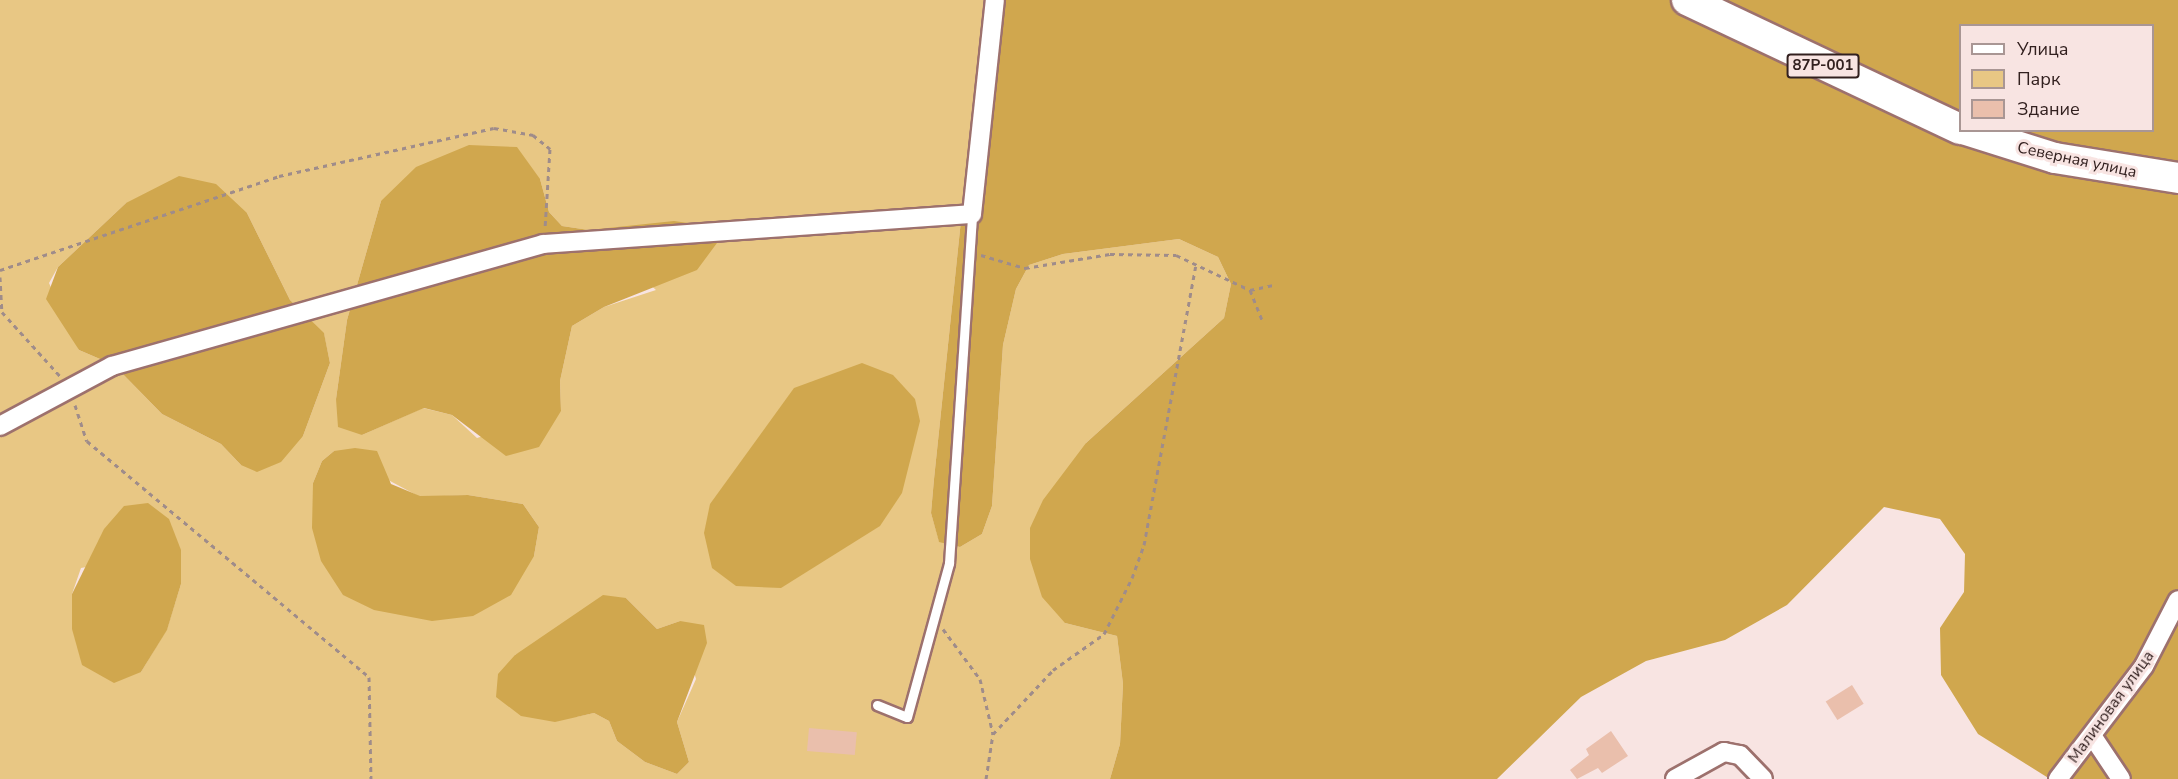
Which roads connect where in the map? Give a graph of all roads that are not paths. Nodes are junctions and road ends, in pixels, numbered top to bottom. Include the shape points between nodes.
1 (995, 0) edge
2 (1687, 0) edge
3 (1959, 129) edge
4 (1972, 132) edge
5 (2166, 177) edge
6 (972, 214) junction
7 (0, 426) edge
8 (2178, 600) edge
9 (877, 705) dead end
10 (2093, 737) junction
11 (1675, 779) edge
12 (1763, 779) edge
13 (2058, 779) edge
14 (2121, 779) edge

1 - 6 street
2 - 3 main road, 87Р-001
4 - 5 main road, Северная улица via 2055,158
6 - 7 street via 543,244 112,366 68,385
6 - 9 lane via 949,563 907,717
8 - 10 street, Малиновая улица via 2144,666
10 - 13 street, Малиновая улица
10 - 14 street
11 - 12 street via 1724,752 1740,754

